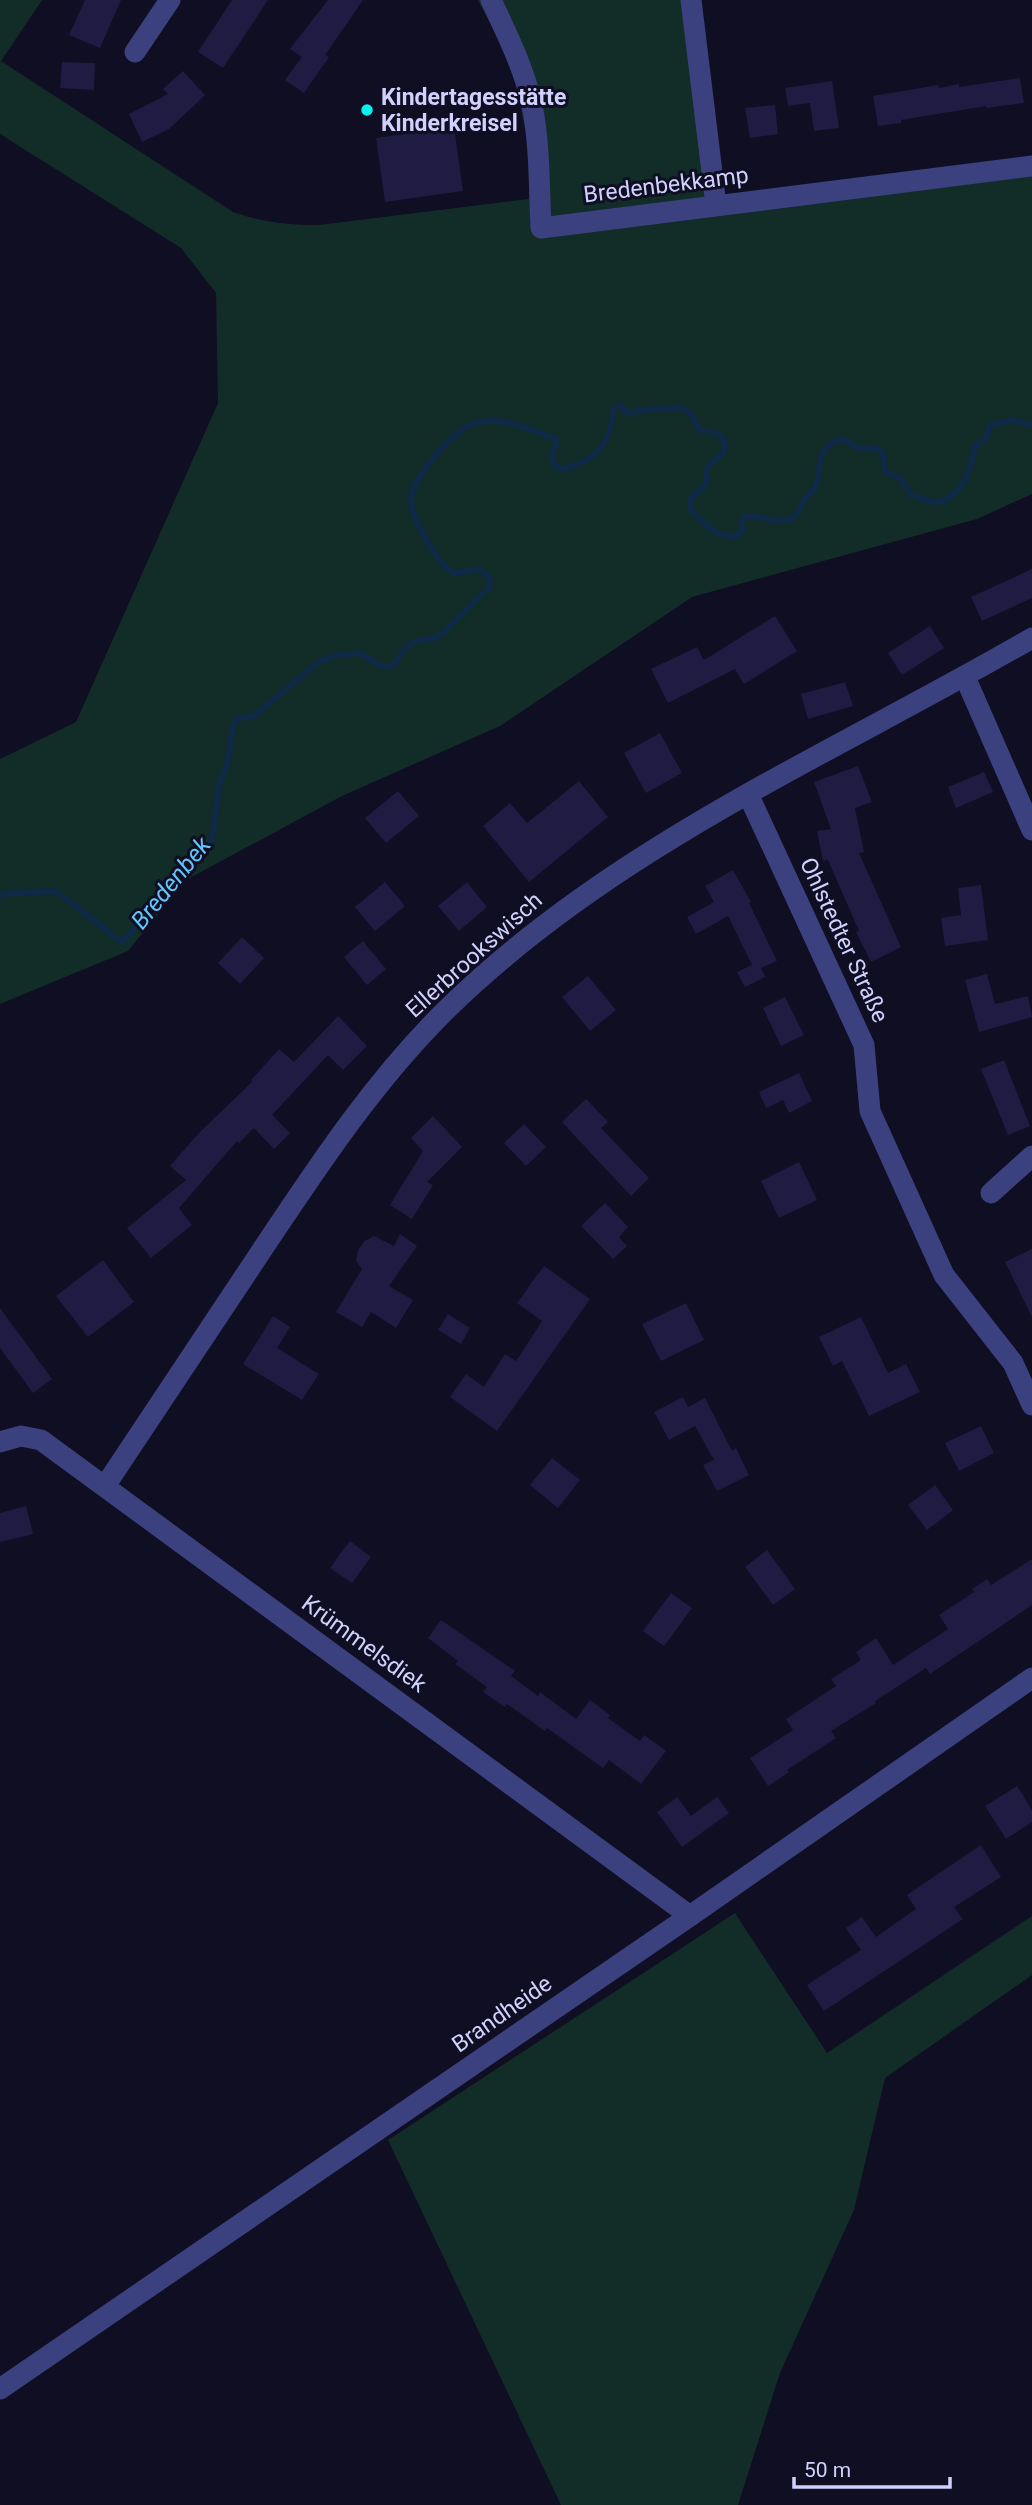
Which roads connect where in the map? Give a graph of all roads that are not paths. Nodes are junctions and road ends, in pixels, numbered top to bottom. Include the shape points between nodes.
1 (170, 0) edge
2 (491, 0) edge
3 (691, 0) edge
4 (135, 52) dead end
5 (1032, 166) edge
6 (716, 205) junction
7 (1032, 638) edge
8 (964, 677) junction
9 (748, 794) junction
10 (1032, 830) edge
11 (1032, 1156) edge
12 (991, 1193) dead end
13 (1032, 1405) edge
14 (0, 1441) edge
15 (105, 1486) junction
16 (1032, 1678) edge
17 (690, 1916) junction
18 (0, 2389) edge

1 - 4 street
2 - 6 street, Bredenbekkamp via 518,58 532,104 541,228
3 - 6 street
5 - 6 street, Bredenbekkamp
7 - 8 street, Ellerbrookswisch
8 - 9 street, Ellerbrookswisch
8 - 10 street
9 - 13 street, Ohlstedter Straße via 864,1045 870,1111 944,1275 1013,1363
9 - 15 street, Ellerbrookswisch via 646,852 573,902 445,1010 325,1155
11 - 12 street
14 - 15 street, Krümmelsdiek via 41,1440
15 - 17 street, Krümmelsdiek
16 - 17 street, Brandheide
17 - 18 street, Brandheide

